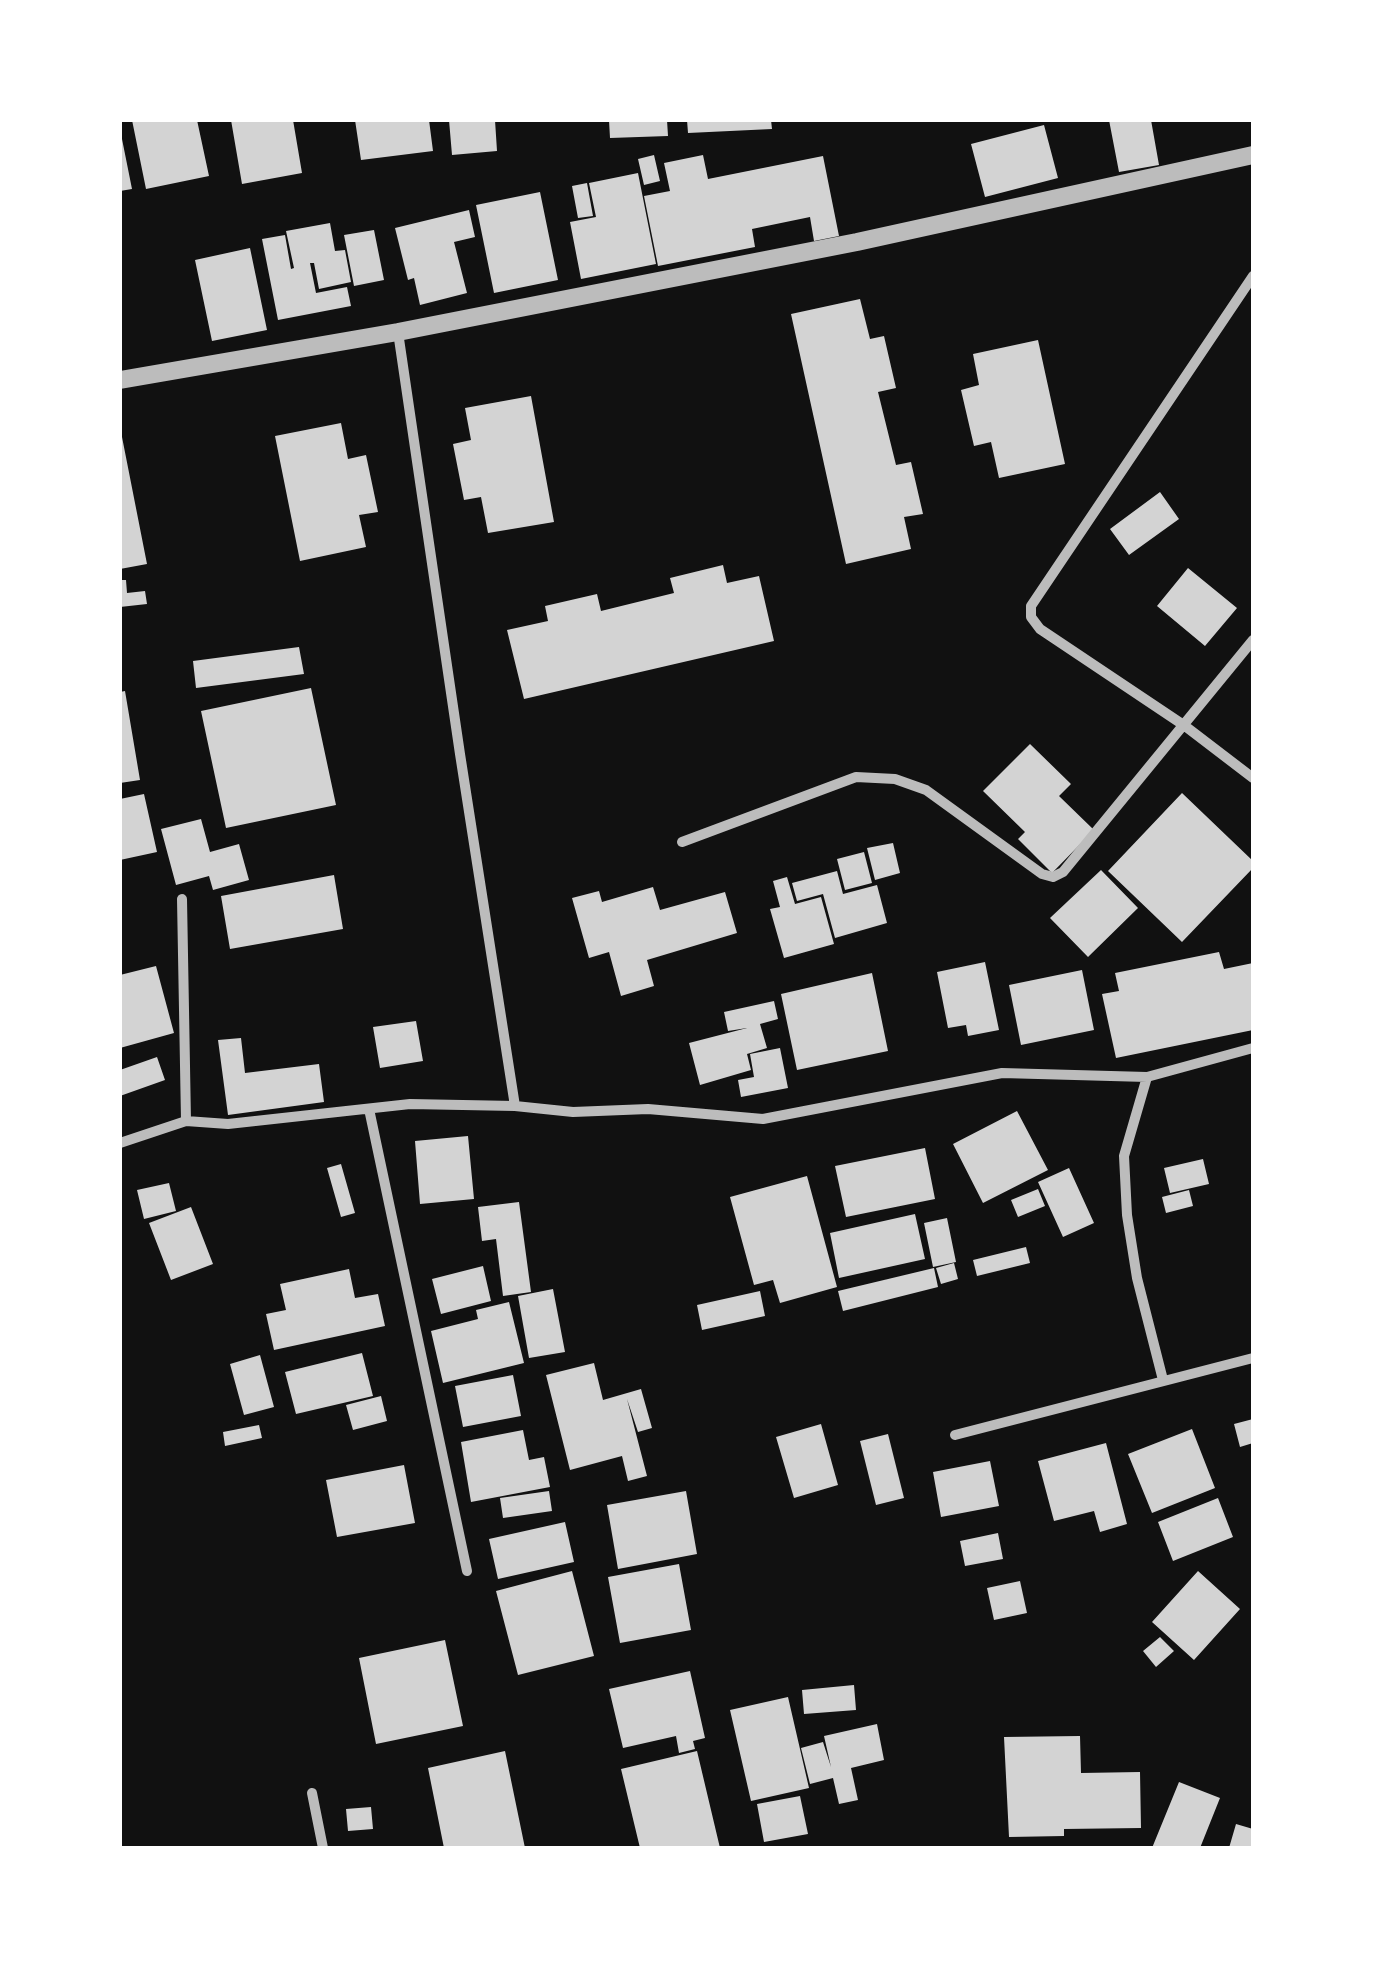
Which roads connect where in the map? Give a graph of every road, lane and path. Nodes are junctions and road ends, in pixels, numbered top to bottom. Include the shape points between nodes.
1 (1253, 155) edge
2 (1253, 276) edge
3 (398, 332) junction
4 (120, 380) edge
5 (1253, 640) edge
6 (1185, 726) junction
7 (1253, 778) edge
8 (682, 842) dead end
9 (182, 898) dead end
10 (1253, 1048) edge
11 (1147, 1077) junction
12 (515, 1106) junction
13 (369, 1109) junction
14 (186, 1121) junction
15 (120, 1143) edge
16 (1253, 1358) edge
17 (1164, 1380) junction
18 (955, 1435) dead end
19 (467, 1570) dead end
20 (312, 1793) dead end
21 (323, 1848) edge

1 - 3 street
2 - 6 street via 1031,606 1040,628
3 - 4 street
3 - 12 street
5 - 6 street
6 - 7 street
6 - 8 street via 1053,877 926,790 895,779 856,777
9 - 14 street
10 - 11 street
11 - 12 street via 1002,1073 763,1119
11 - 17 street via 1124,1156 1127,1215
12 - 13 street
13 - 14 street via 228,1124
13 - 19 street
14 - 15 street
16 - 17 street
17 - 18 street
20 - 21 street

